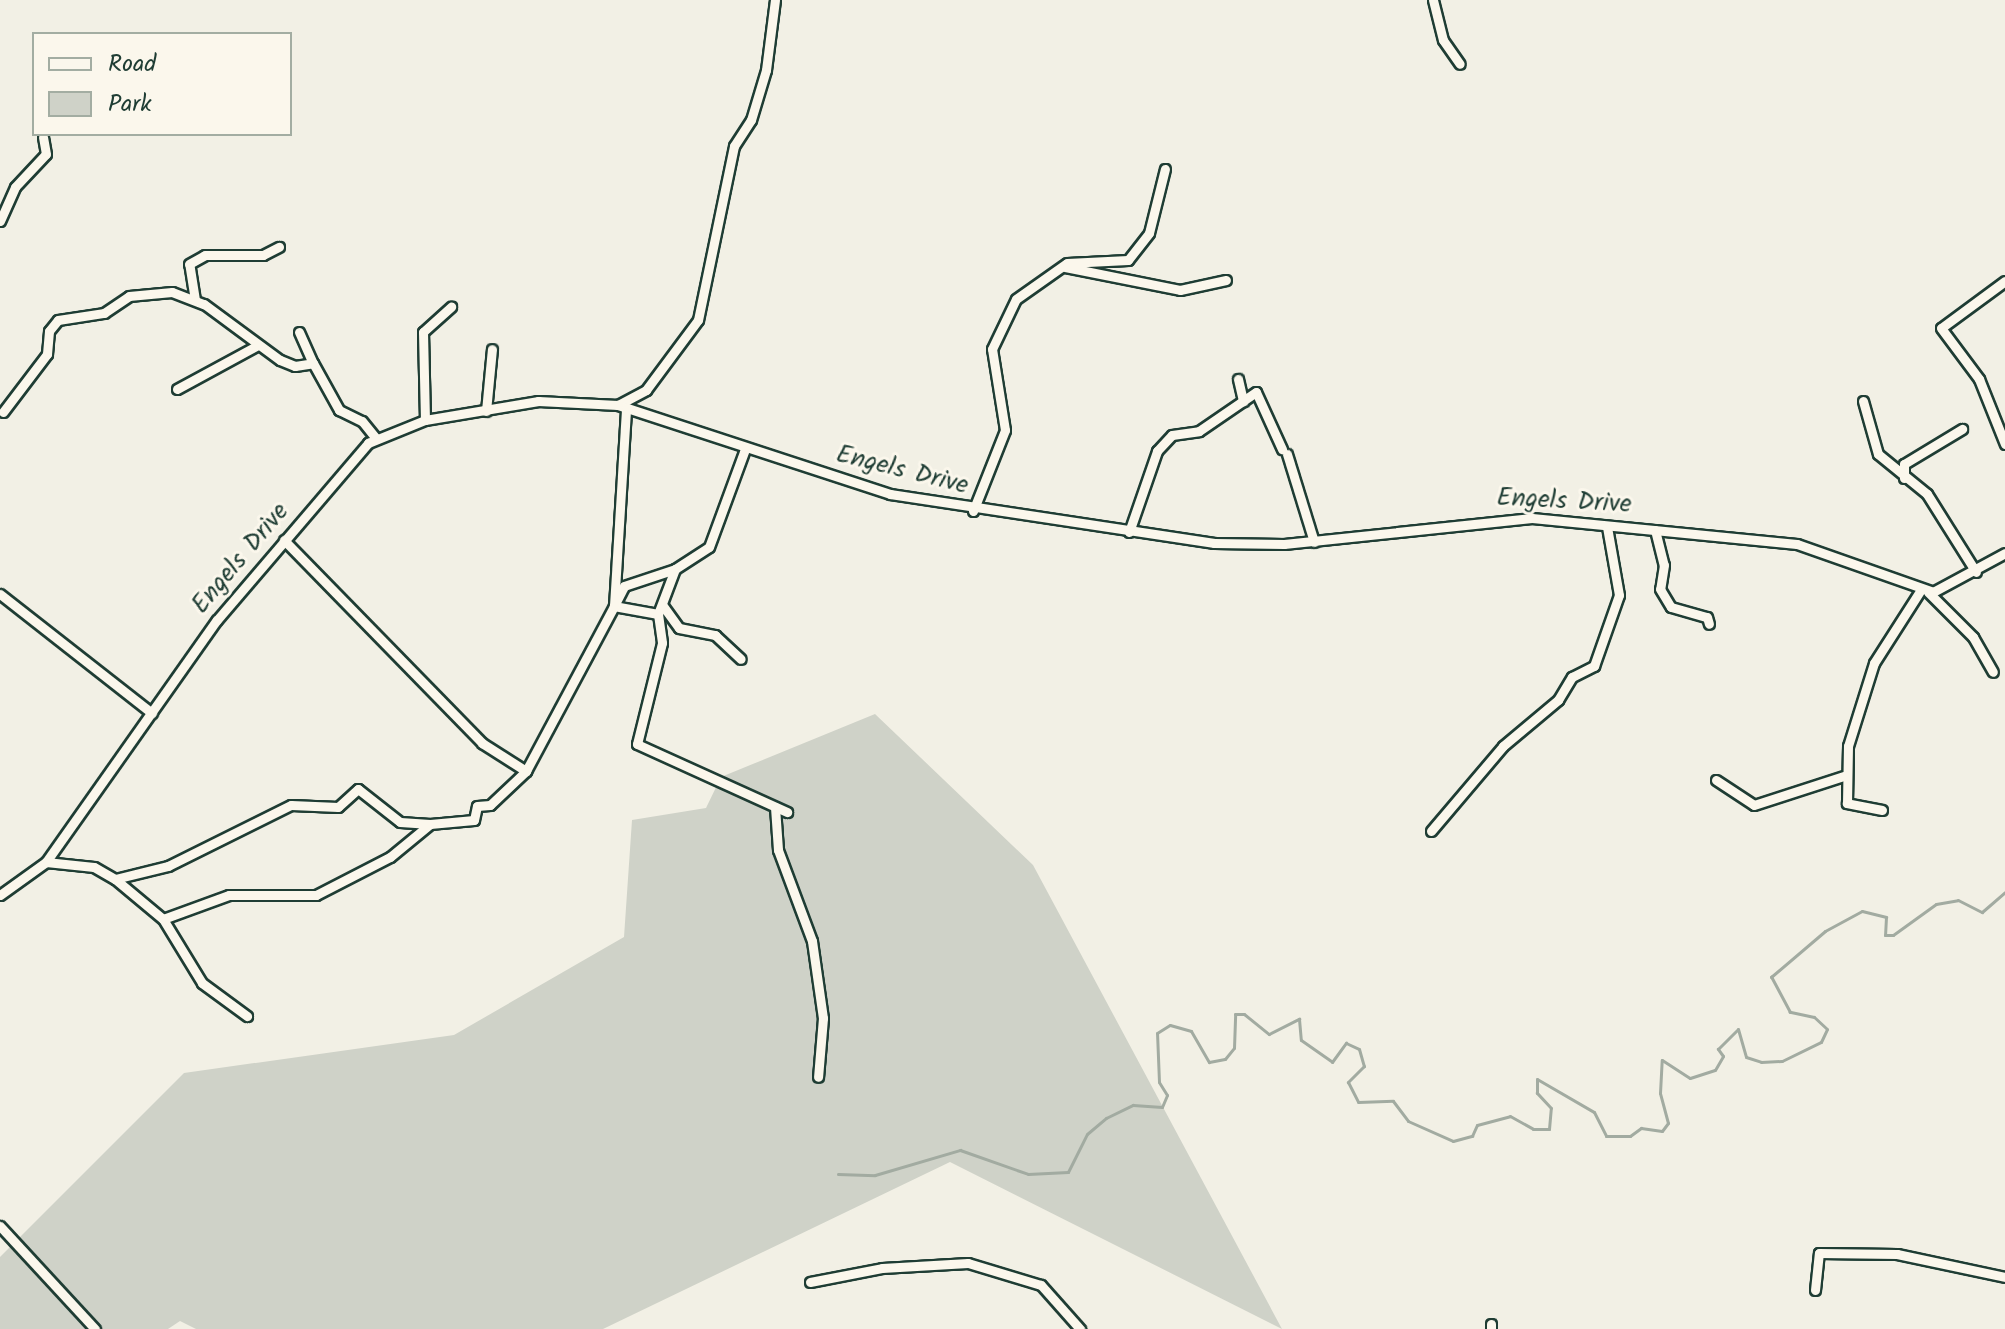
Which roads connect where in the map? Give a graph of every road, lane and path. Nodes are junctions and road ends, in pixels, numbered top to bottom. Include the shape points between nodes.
1 (775, 0) edge
2 (1433, 0) edge
3 (1460, 64) dead end
4 (43, 137) dead end
5 (1165, 169) dead end
6 (0, 221) edge
7 (279, 247) dead end
8 (1062, 267) junction
9 (1226, 280) dead end
10 (2005, 281) edge
11 (195, 300) junction
12 (451, 307) dead end
13 (299, 332) dead end
14 (258, 345) junction
15 (492, 349) dead end
16 (313, 363) junction
17 (1238, 379) dead end
18 (177, 389) dead end
19 (1243, 401) junction
20 (1863, 401) dead end
21 (622, 406) junction
22 (486, 411) junction
23 (1, 412) edge
24 (425, 420) junction
25 (1962, 429) dead end
26 (375, 437) junction
27 (2005, 444) edge
28 (745, 449) junction
29 (1904, 478) junction
30 (973, 511) junction
31 (1607, 527) junction
32 (1655, 530) junction
33 (1129, 532) junction
34 (284, 540) junction
35 (1314, 542) junction
36 (2005, 553) edge
37 (675, 569) junction
38 (1976, 572) junction
39 (1924, 592) junction
40 (0, 594) edge
41 (614, 606) junction
42 (660, 610) junction
43 (1709, 624) dead end
44 (741, 659) dead end
45 (1993, 672) dead end
46 (152, 713) junction
47 (526, 771) junction
48 (1844, 776) junction
49 (1716, 780) dead end
50 (775, 807) junction
51 (1882, 810) dead end
52 (787, 812) dead end
53 (430, 824) junction
54 (1431, 831) dead end
55 (46, 862) junction
56 (115, 879) junction
57 (0, 895) edge
58 (163, 919) junction
59 (247, 1016) dead end
60 (818, 1077) dead end
61 (0, 1226) edge
62 (2005, 1277) edge
63 (810, 1282) dead end
64 (1815, 1290) dead end
65 (95, 1329) edge
66 (1080, 1329) edge

1 - 21 street via 766,70 751,120 734,146 698,320 646,390
2 - 3 street via 1443,40
4 - 6 street via 46,154 15,187
5 - 8 street via 1149,233 1128,260
7 - 11 street via 263,255 205,255 189,264
8 - 9 street via 1180,290
8 - 30 street via 1016,299 992,349 1005,430
10 - 27 street via 1941,328 1979,379
11 - 14 street
11 - 23 street via 172,292 129,296 104,313 58,320 49,331 47,354
12 - 24 street via 423,332
13 - 16 street
14 - 16 street via 295,366
14 - 18 street
15 - 22 street
16 - 26 street via 339,410 362,421
17 - 19 street
19 - 33 street via 1199,431 1172,435 1157,451
19 - 35 street via 1256,392 1262,418 1285,451
20 - 29 street via 1878,454
21 - 22 street, Engels Drive via 538,401
21 - 28 street, Engels Drive
21 - 41 street
22 - 24 street, Engels Drive
24 - 26 street, Engels Drive
25 - 29 street via 1904,464
26 - 34 street, Engels Drive
28 - 30 street, Engels Drive via 844,482
28 - 37 street via 709,547
29 - 38 street via 1927,494
30 - 33 street, Engels Drive
31 - 32 street, Engels Drive
31 - 35 street, Engels Drive via 1488,519
31 - 54 street via 1619,595 1594,666 1572,677 1558,700 1503,746
32 - 39 street, Engels Drive via 1797,544 1846,557
32 - 43 street via 1664,565 1660,589 1671,607 1686,616 1707,617
33 - 35 street, Engels Drive via 1257,545
34 - 46 street, Engels Drive
34 - 47 street via 482,743
36 - 38 street
37 - 41 street via 624,586
37 - 42 street
38 - 39 street
39 - 45 street via 1973,637
39 - 48 street via 1874,663
40 - 46 street
41 - 42 street
41 - 47 street
42 - 44 street via 679,628 715,635
42 - 50 street via 662,643 637,744
46 - 55 street, Engels Drive
47 - 53 street via 490,805 477,806 474,820
48 - 49 street via 1754,805
48 - 51 street via 1847,803
50 - 52 street
50 - 60 street via 778,850 812,941 823,1018
53 - 56 street via 400,822 358,789 338,807 291,805 168,866
53 - 58 street via 390,857 316,895 229,895
55 - 56 street via 94,867
55 - 57 street, Engels Drive
56 - 58 street
58 - 59 street via 202,983
61 - 65 street
62 - 64 street via 1897,1254 1819,1253
63 - 66 street via 882,1268 968,1263 1041,1285

